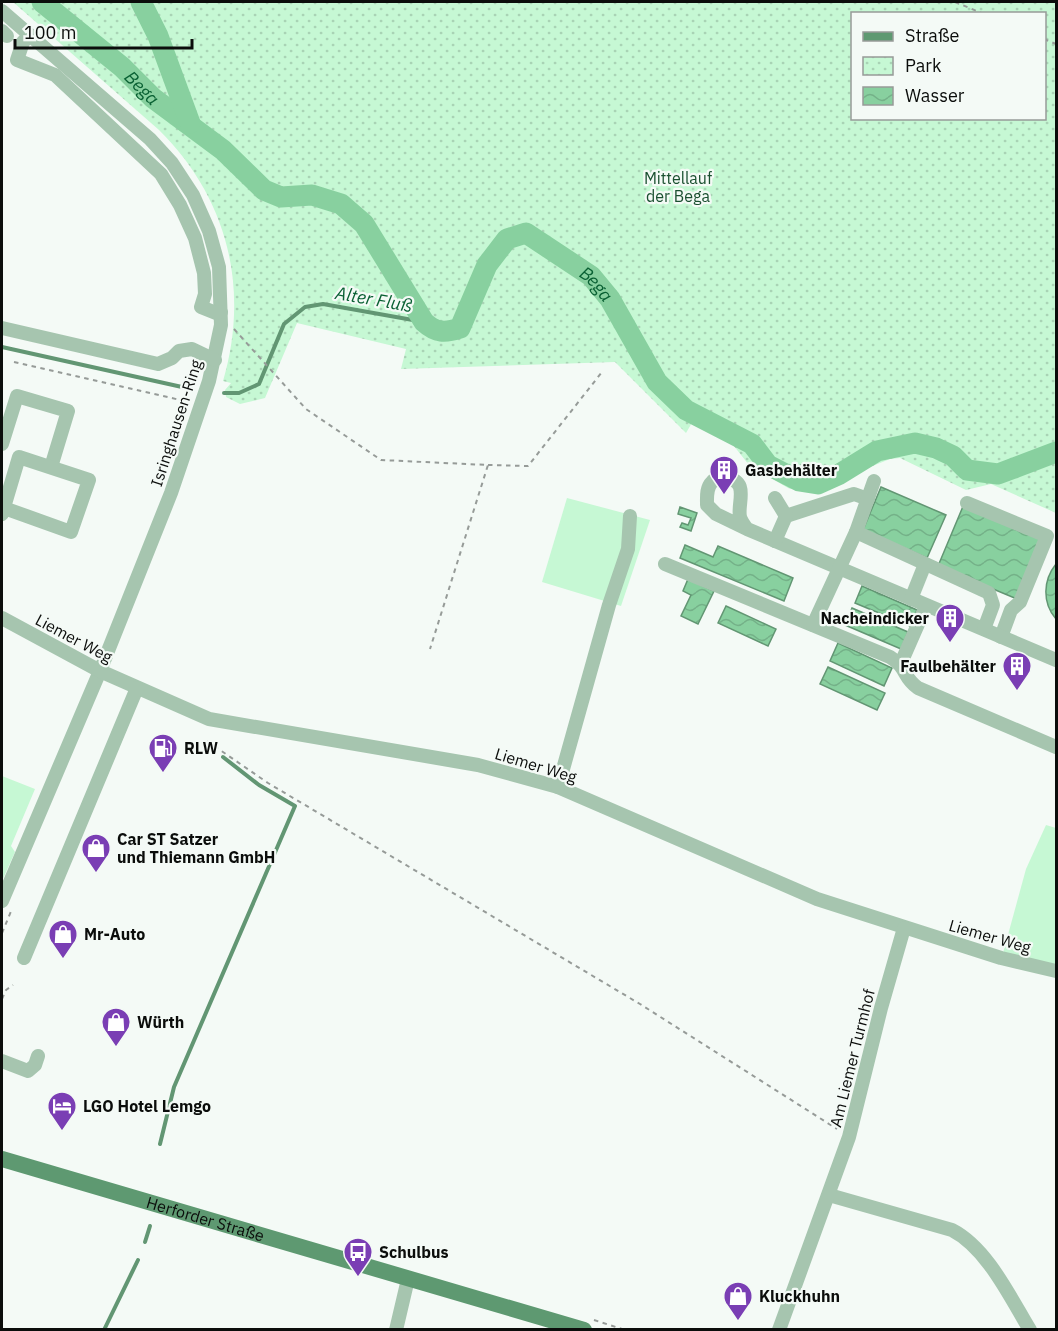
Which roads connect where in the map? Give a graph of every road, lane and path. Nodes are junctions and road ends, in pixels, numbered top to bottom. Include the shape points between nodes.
1 (955, 2) edge
2 (2, 11) edge
3 (979, 12) edge
4 (30, 35) junction
5 (222, 319) junction
6 (2, 328) edge
7 (215, 360) junction
8 (14, 362) dead end
9 (602, 372) dead end
10 (201, 405) junction
11 (2, 444) edge
12 (2, 452) edge
13 (19, 457) junction
14 (488, 465) junction
15 (51, 467) junction
16 (874, 481) dead end
17 (775, 498) dead end
18 (868, 499) junction
19 (967, 502) dead end
20 (3, 511) edge
21 (630, 516) dead end
22 (786, 516) junction
23 (747, 529) dead end
24 (856, 532) junction
25 (775, 542) junction
26 (665, 564) dead end
27 (925, 564) junction
28 (840, 569) junction
29 (911, 599) junction
30 (926, 606) junction
31 (2, 618) edge
32 (813, 625) junction
33 (984, 630) junction
34 (1001, 637) junction
35 (430, 649) dead end
36 (1056, 660) edge
37 (901, 663) junction
38 (100, 671) junction
39 (137, 688) junction
40 (207, 741) dead end
41 (1056, 747) edge
42 (558, 787) junction
43 (2, 901) edge
44 (904, 928) junction
45 (24, 958) dead end
46 (1056, 971) edge
47 (13, 985) dead end
48 (2, 999) edge
49 (38, 1056) dead end
50 (2, 1061) edge
51 (849, 1137) junction
52 (2, 1159) edge
53 (829, 1195) junction
54 (408, 1279) junction
55 (396, 1329) edge
56 (584, 1329) edge
57 (779, 1329) edge
58 (1030, 1329) edge

1 - 3 path
2 - 4 street, Isringhausen-Ring
4 - 5 street, Isringhausen-Ring via 150,139 172,163 193,195 209,231 219,267
4 - 5 street via 17,60 55,75 154,167 180,205 195,238 204,273 201,307
5 - 7 street, Isringhausen-Ring
5 - 14 path via 306,409 381,460
6 - 7 street via 158,364 179,351 192,349
7 - 10 street, Isringhausen-Ring
8 - 10 path
9 - 14 path via 528,466
10 - 38 street, Isringhausen-Ring via 171,494
11 - 15 street via 17,396 68,411
12 - 13 street
13 - 15 street
13 - 20 street
14 - 35 path
15 - 20 street via 89,480 71,532
16 - 18 street
17 - 22 street
18 - 22 street via 854,494
18 - 24 street
19 - 34 street via 1047,536
21 - 42 street via 628,549
22 - 25 street
23 - 25 street
24 - 27 street
24 - 28 street
25 - 28 street
26 - 32 street
27 - 29 street
27 - 33 street via 989,593 993,605
28 - 29 street
28 - 32 street
29 - 30 street
30 - 33 street
30 - 37 street
31 - 38 street, Liemer Weg
32 - 37 street
33 - 34 street
34 - 36 street
37 - 41 street via 909,682 918,688
38 - 39 street, Liemer Weg
38 - 43 street, Isringhausen-Ring
39 - 42 street, Liemer Weg via 222,723 478,765
39 - 45 street
40 - 51 path via 268,783 640,1004
42 - 44 street, Liemer Weg via 817,899
44 - 46 street, Liemer Weg
44 - 51 street, Am Liemer Turmhof
47 - 48 path
49 - 50 street via 28,1071
51 - 53 street, Am Liemer Turmhof
52 - 54 main road, Herforder Straße
53 - 57 street, Am Liemer Turmhof
53 - 58 street via 965,1237 982,1255
54 - 55 street
54 - 56 main road, Herforder Straße

